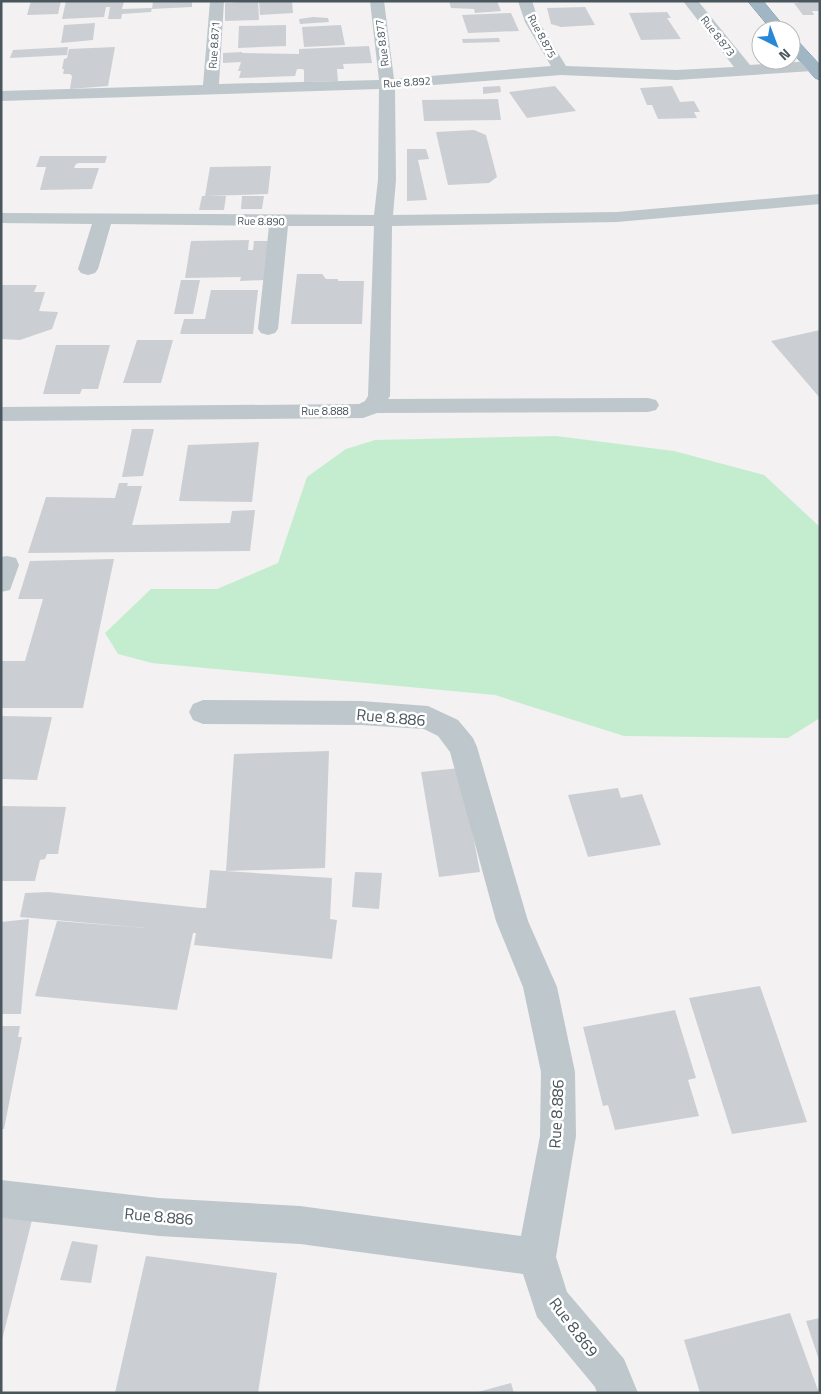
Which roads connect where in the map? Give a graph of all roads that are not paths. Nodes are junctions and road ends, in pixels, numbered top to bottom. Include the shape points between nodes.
1 (217, 1) edge
2 (377, 1) edge
3 (525, 1) edge
4 (690, 1) edge
5 (755, 1) edge
6 (771, 20) edge
7 (801, 53) edge
8 (561, 70) junction
9 (816, 70) edge
10 (746, 71) junction
11 (387, 84) junction
12 (211, 90) junction
13 (1, 96) edge
14 (820, 199) edge
15 (1, 218) edge
16 (103, 219) junction
17 (383, 221) junction
18 (279, 222) junction
19 (88, 269) dead end
20 (268, 330) dead end
21 (648, 405) dead end
22 (373, 406) junction
23 (1, 414) edge
24 (203, 712) dead end
25 (1, 1199) edge
26 (537, 1257) junction
27 (618, 1393) edge

1 - 12 street, Rue 8.871
2 - 11 street, Rue 8.877
3 - 8 street, Rue 8.875 via 532,22
4 - 10 street, Rue 8.873
5 - 6 highway
7 - 9 highway
8 - 10 street, Rue 8.892 via 676,75
8 - 11 street, Rue 8.892
9 - 10 street, Rue 8.892
11 - 12 street, Rue 8.892
11 - 17 street via 387,180
12 - 13 street, Rue 8.892
14 - 17 street, Rue 8.890 via 617,217
15 - 16 street, Rue 8.890
16 - 18 street, Rue 8.890
16 - 19 street
17 - 18 street, Rue 8.890
17 - 22 street via 379,396
18 - 20 street
21 - 22 street, Rue 8.888
22 - 23 street, Rue 8.888 via 363,411
24 - 26 street, Rue 8.886 via 361,713 428,718 448,728 463,746 512,921 540,987 558,1072 558,1136
25 - 26 street, Rue 8.886 via 159,1217 300,1226
26 - 27 street, Rue 8.869 via 551,1303 610,1373

